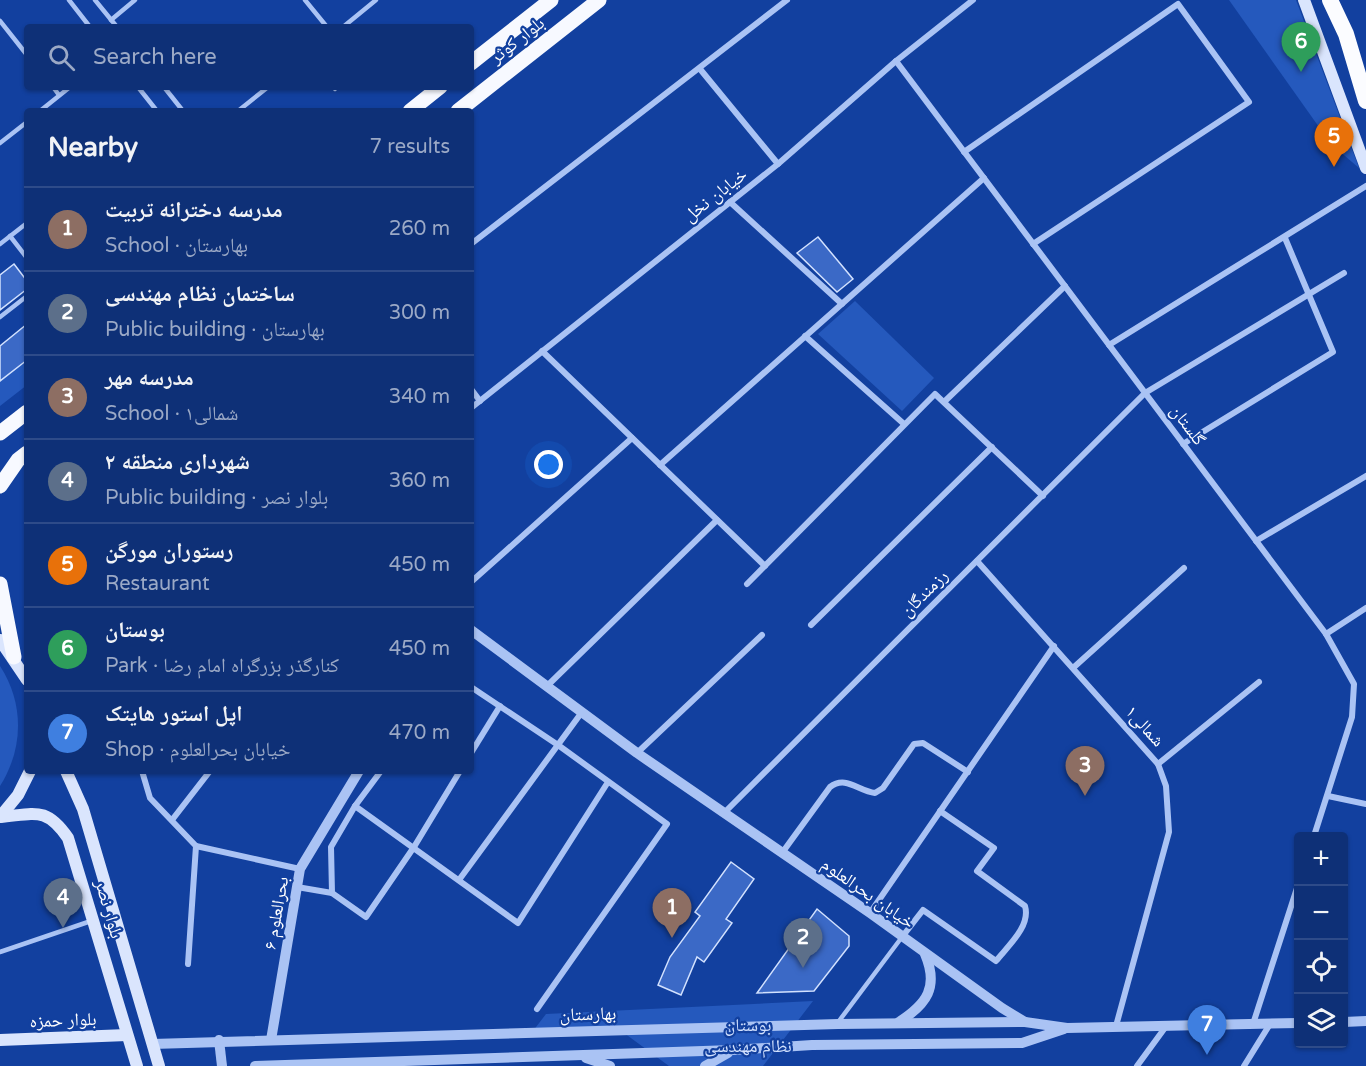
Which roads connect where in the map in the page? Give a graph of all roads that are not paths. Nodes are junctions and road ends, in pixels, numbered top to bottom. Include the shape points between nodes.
1 (69, 0) edge
2 (95, 0) edge
3 (135, 0) edge
4 (305, 0) edge
5 (376, 0) edge
6 (551, 0) edge
7 (599, 0) edge
8 (787, 0) edge
9 (973, 0) edge
10 (1304, 0) edge
11 (1330, 0) edge
12 (111, 20) junction
13 (0, 21) edge
14 (88, 24) edge
15 (114, 24) edge
16 (325, 24) edge
17 (347, 24) edge
18 (24, 51) edge
19 (474, 61) edge
20 (896, 61) junction
21 (700, 69) junction
22 (55, 90) edge
23 (66, 90) edge
24 (140, 90) edge
25 (166, 90) edge
26 (264, 90) edge
27 (436, 90) edge
28 (59, 95) junction
29 (1366, 101) edge
30 (44, 108) edge
31 (155, 108) edge
32 (181, 108) edge
33 (242, 108) edge
34 (414, 108) edge
35 (462, 108) edge
36 (24, 124) edge
37 (0, 143) edge
38 (964, 152) junction
39 (778, 164) junction
40 (1366, 168) edge
41 (984, 178) junction
42 (1366, 186) edge
43 (730, 202) junction
44 (24, 225) edge
45 (10, 236) junction
46 (1285, 238) junction
47 (474, 242) edge
48 (0, 244) edge
49 (1033, 244) junction
50 (24, 254) edge
51 (1344, 273) dead end
52 (1065, 286) junction
53 (1308, 294) junction
54 (24, 298) edge
55 (842, 304) junction
56 (0, 317) edge
57 (805, 336) junction
58 (1109, 345) junction
59 (542, 351) junction
60 (474, 393) edge
61 (1145, 393) junction
62 (480, 401) junction
63 (944, 402) junction
64 (474, 406) edge
65 (24, 414) edge
66 (904, 423) junction
67 (0, 433) edge
68 (633, 438) junction
69 (1183, 444) junction
70 (992, 447) junction
71 (24, 455) edge
72 (660, 465) junction
73 (1366, 476) edge
74 (0, 486) edge
75 (1043, 496) junction
76 (717, 520) junction
77 (1256, 541) junction
78 (977, 561) junction
79 (765, 566) junction
80 (1184, 568) dead end
81 (474, 579) edge
82 (0, 584) edge
83 (747, 584) dead end
84 (1366, 608) edge
85 (811, 625) dead end
86 (474, 632) edge
87 (1326, 634) junction
88 (762, 635) dead end
89 (0, 640) edge
90 (1054, 646) junction
91 (14, 657) junction
92 (1073, 668) junction
93 (24, 675) edge
94 (1259, 682) dead end
95 (546, 687) junction
96 (474, 689) edge
97 (500, 706) junction
98 (582, 712) junction
99 (558, 745) junction
100 (474, 748) edge
101 (637, 753) junction
102 (1158, 764) junction
103 (968, 772) junction
104 (28, 774) edge
105 (67, 774) edge
106 (143, 774) edge
107 (208, 774) edge
108 (354, 774) edge
109 (379, 774) edge
110 (458, 774) edge
111 (608, 782) junction
112 (1328, 796) junction
113 (1366, 804) edge
114 (355, 806) junction
115 (940, 811) junction
116 (724, 813) junction
117 (0, 817) edge
118 (172, 820) junction
119 (1316, 832) edge
120 (196, 846) junction
121 (414, 847) junction
122 (782, 854) junction
123 (300, 869) junction
124 (459, 880) junction
125 (1299, 886) edge
126 (297, 887) junction
127 (332, 893) junction
128 (870, 913) junction
129 (94, 920) junction
130 (902, 937) junction
131 (0, 952) edge
132 (925, 953) junction
133 (188, 964) dead end
134 (537, 1009) dead end
135 (1366, 1021) edge
136 (1025, 1022) junction
137 (1348, 1022) edge
138 (899, 1023) junction
139 (1294, 1023) edge
140 (808, 1024) junction
141 (838, 1024) junction
142 (1168, 1024) junction
143 (1253, 1024) junction
144 (1270, 1024) junction
145 (1116, 1026) junction
146 (1067, 1028) junction
147 (127, 1035) junction
148 (0, 1040) edge
149 (219, 1040) junction
150 (272, 1040) junction
151 (153, 1044) junction
152 (812, 1045) junction
153 (733, 1050) junction
154 (577, 1056) junction
155 (389, 1063) edge
156 (136, 1066) edge
157 (159, 1066) edge
158 (222, 1066) edge
159 (255, 1066) edge
160 (610, 1066) edge
161 (705, 1066) edge
162 (1137, 1066) edge
163 (1244, 1066) edge

1 - 14 lane
2 - 12 lane
3 - 12 lane
4 - 16 lane
5 - 17 lane
6 - 19 main road, بلوار کوثر
7 - 35 main road, بلوار کوثر
8 - 21 street
9 - 20 street, خیابان نخل
10 - 40 main road
11 - 29 highway via 1346,34
12 - 15 lane
13 - 18 lane
20 - 38 street, گلستان
20 - 39 street, خیابان نخل
21 - 39 street
21 - 47 street
22 - 28 lane
23 - 28 lane
24 - 31 lane
25 - 32 lane
26 - 33 lane
27 - 34 main road
28 - 30 lane
36 - 37 lane
38 - 41 street, گلستان
38 - 49 street via 1178,4 1249,102
39 - 43 street, خیابان نخل
41 - 49 street, گلستان
41 - 55 street
42 - 46 street
43 - 55 street
43 - 59 street, خیابان نخل
44 - 45 lane
45 - 48 lane
45 - 50 lane
46 - 53 street
46 - 58 street
49 - 52 street, گلستان
51 - 53 street, رزمندگان
52 - 58 street, گلستان
52 - 63 street
53 - 61 street, رزمندگان
53 - 69 street via 1333,351
54 - 56 lane
55 - 57 street
57 - 66 street
57 - 72 street
58 - 61 street, گلستان
59 - 62 street, خیابان نخل
59 - 68 street
60 - 62 street
61 - 69 street, گلستان
61 - 75 street, رزمندگان
62 - 64 street, خیابان نخل
63 - 66 street via 935,394
63 - 70 street
65 - 67 main road
66 - 79 street
68 - 72 street
68 - 81 street
69 - 77 street, گلستان
70 - 75 street
70 - 85 street
71 - 74 main road
72 - 76 street
73 - 77 street
75 - 78 street, رزمندگان
76 - 79 street
76 - 95 street
77 - 87 street, گلستان
78 - 90 street, شمالی۱
78 - 116 street, رزمندگان
79 - 83 street
80 - 92 street
82 - 91 main road
84 - 87 street
86 - 95 street, خیابان بحرالعلوم
87 - 112 street, گلستان via 1354,684 1352,717
88 - 101 street
89 - 91 main road
90 - 92 street, شمالی۱
90 - 103 street
91 - 93 main road
92 - 102 street, شمالی۱
94 - 102 street
95 - 98 street, خیابان بحرالعلوم
96 - 97 street
97 - 99 street
97 - 100 street
98 - 99 street
98 - 101 street, خیابان بحرالعلوم
99 - 111 street
99 - 124 street
101 - 116 street, خیابان بحرالعلوم
102 - 145 street, شمالی۱ via 1166,786 1168,832
103 - 115 street
103 - 122 street via 924,743 914,744 883,788 875,793 846,781 837,782
104 - 117 main road
105 - 151 main road, بلوار نصر via 83,809
106 - 118 street via 150,798
107 - 118 street
108 - 123 street, بحرالعلوم ۶
109 - 114 street
110 - 121 street
111 - 124 street via 518,923
111 - 134 street via 667,824
112 - 113 street
112 - 119 street, گلستان
114 - 121 street
114 - 127 street via 332,847
115 - 128 street
115 - 130 street via 994,848 977,871 1025,906 1028,915 996,961 923,910
116 - 122 street, خیابان بحرالعلوم
117 - 129 main road, بلوار نصر via 42,813 57,822 68,837
118 - 120 street
120 - 123 street
120 - 133 street
121 - 124 street
121 - 127 street via 366,917
122 - 128 street, خیابان بحرالعلوم
123 - 126 street, بحرالعلوم ۶
125 - 143 street
126 - 127 street
126 - 150 street, بحرالعلوم ۶
128 - 130 street, خیابان بحرالعلوم
129 - 131 lane
129 - 147 main road, بلوار نصر
130 - 132 street, خیابان بحرالعلوم
130 - 141 lane
132 - 136 street, خیابان بحرالعلوم
132 - 138 street via 932,982 926,1000
135 - 137 street
136 - 138 street, بهارستان
136 - 146 street, خیابان بحرالعلوم
138 - 141 street, بهارستان
139 - 144 street, خیابان بحرالعلوم
140 - 141 street, بهارستان
140 - 150 street, بهارستان
140 - 152 street via 819,1034 819,1040
142 - 143 street, خیابان بحرالعلوم
142 - 145 street, خیابان بحرالعلوم
142 - 162 street
143 - 144 street, خیابان بحرالعلوم
144 - 163 street
145 - 146 street, خیابان بحرالعلوم
146 - 152 street via 1022,1043
147 - 148 main road, بلوار حمزه
147 - 156 main road, بلوار نصر
149 - 150 street, بهارستان
149 - 151 street, بهارستان
149 - 158 street
151 - 157 main road, بلوار نصر
152 - 153 street
153 - 154 street
153 - 161 street
154 - 155 street
154 - 160 street
155 - 159 street

